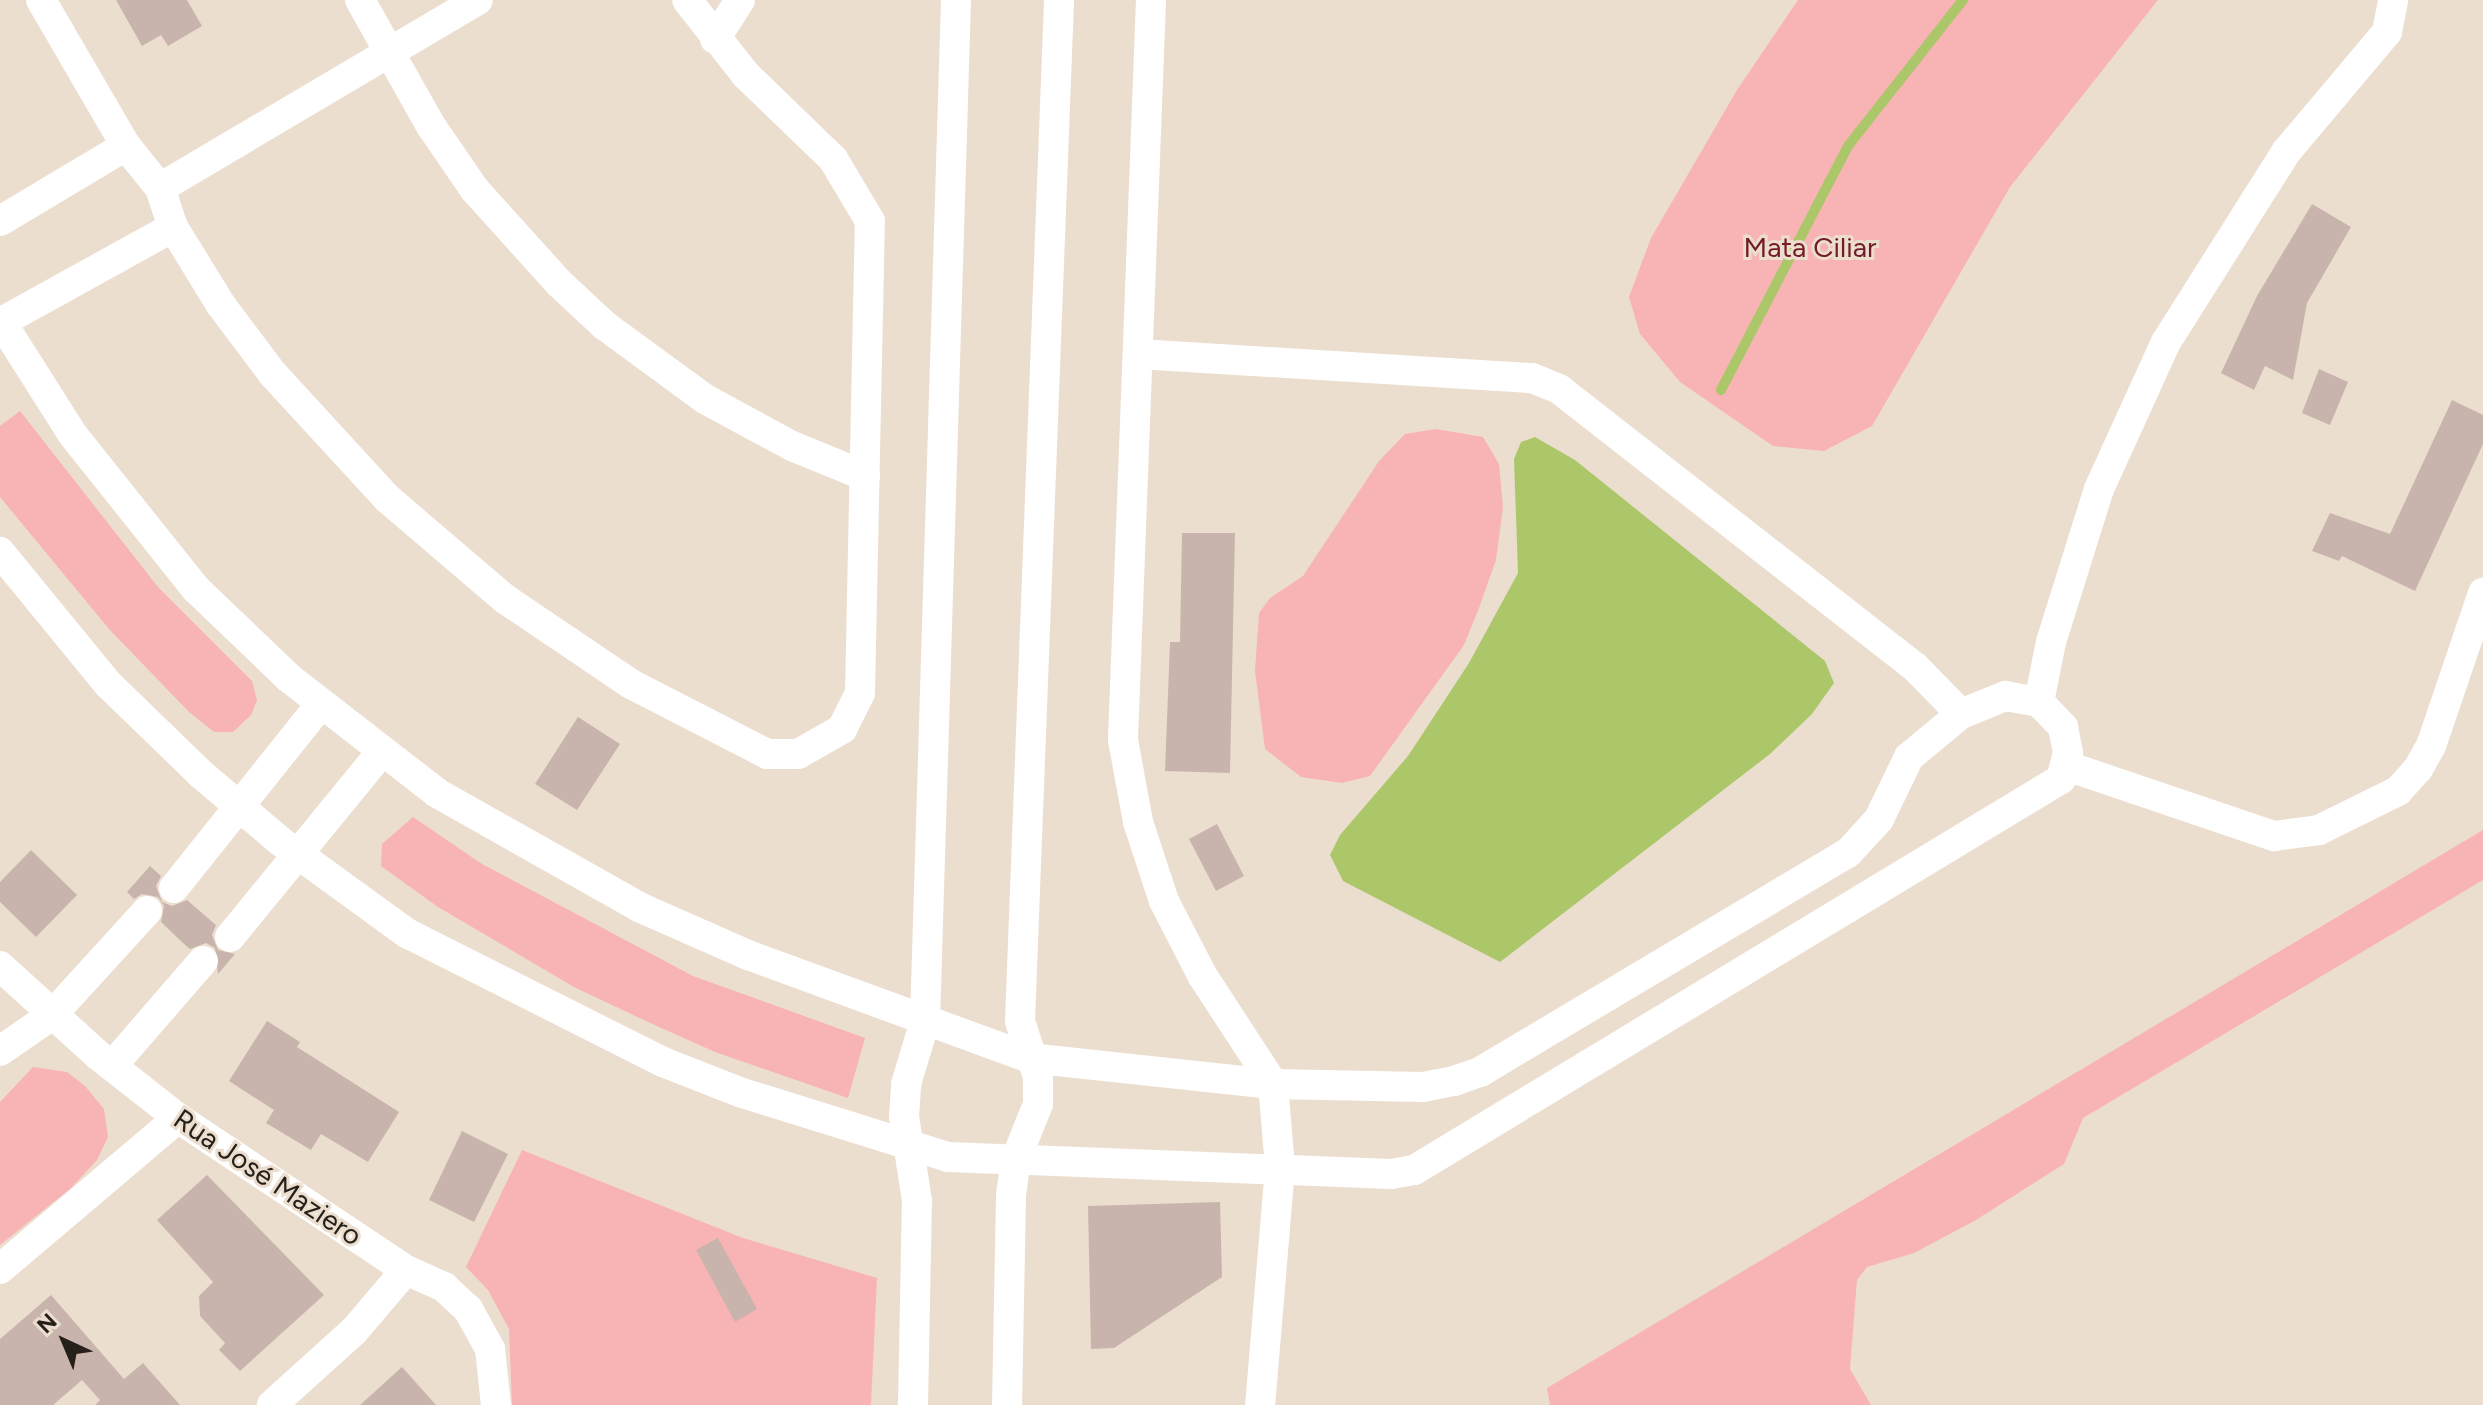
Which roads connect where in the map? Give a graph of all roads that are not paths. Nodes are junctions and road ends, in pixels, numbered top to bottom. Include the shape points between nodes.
1 (41, 0) edge
2 (360, 0) edge
3 (478, 0) edge
4 (687, 0) edge
5 (740, 0) edge
6 (956, 0) edge
7 (1059, 0) edge
8 (1151, 0) edge
9 (2393, 0) edge
10 (715, 39) junction
11 (388, 53) junction
12 (126, 146) junction
13 (160, 188) junction
14 (0, 221) edge
15 (173, 227) junction
16 (0, 322) edge
17 (1138, 354) junction
18 (865, 476) junction
19 (0, 552) edge
20 (2483, 593) edge
21 (2039, 702) junction
22 (321, 704) junction
23 (1961, 714) junction
24 (382, 751) junction
25 (2067, 766) junction
26 (239, 806) junction
27 (300, 857) junction
28 (174, 888) dead end
29 (147, 911) dead end
30 (230, 937) dead end
31 (203, 961) dead end
32 (0, 966) edge
33 (52, 1015) junction
34 (925, 1021) junction
35 (0, 1051) edge
36 (1029, 1058) junction
37 (112, 1066) junction
38 (1273, 1084) junction
39 (178, 1118) junction
40 (906, 1148) junction
41 (1016, 1159) junction
42 (1280, 1168) junction
43 (0, 1269) edge
44 (406, 1270) junction
45 (272, 1405) edge
46 (496, 1405) edge
47 (913, 1405) edge
48 (1007, 1405) edge
49 (1260, 1405) edge

1 - 12 street
2 - 11 street
3 - 11 street
4 - 10 street
5 - 10 street
6 - 34 street
7 - 36 street via 1020,1021
8 - 17 street
9 - 21 street via 2387,32 2269,176 2166,342 2099,489 2054,629
10 - 18 street via 778,110 833,159 870,221
11 - 13 street
11 - 18 street via 475,190 604,325 748,424
12 - 13 street
12 - 14 street
13 - 15 street
15 - 16 street
15 - 18 street via 221,305 272,373 348,458 445,550 505,599 631,684 767,754 798,754 826,742 842,729 860,693
16 - 22 street via 73,435 196,589
17 - 23 street via 1532,378 1559,389 1915,667
17 - 38 street via 1123,740 1129,782 1149,862 1176,926
19 - 26 street via 108,684
20 - 25 street via 2431,746 2418,769 2398,791 2319,830 2274,836
21 - 23 street via 2005,696
21 - 25 street via 2063,727
22 - 24 street
22 - 26 street
23 - 38 street via 1909,757 1879,819 1848,853 1480,1072 1423,1087
24 - 27 street
24 - 34 street via 437,793 639,907 748,955
25 - 42 street via 2061,779 1414,1170 1391,1174
26 - 27 street
26 - 28 street
27 - 30 street
27 - 40 street via 408,934 583,1025 742,1093
29 - 33 street
31 - 37 street
32 - 33 street, Rua José Maziero
33 - 35 street
33 - 37 street, Rua José Maziero
34 - 36 street
34 - 40 street via 906,1084
36 - 38 street
36 - 41 street via 1038,1077 1038,1104
37 - 39 street, Rua José Maziero
38 - 42 street
39 - 43 street
39 - 44 street, Rua José Maziero
40 - 41 street via 948,1157
40 - 47 street via 917,1201
41 - 42 street
41 - 48 street
42 - 49 street
44 - 45 street via 354,1331
44 - 46 street, Rua José Maziero via 444,1287 468,1309 490,1349

